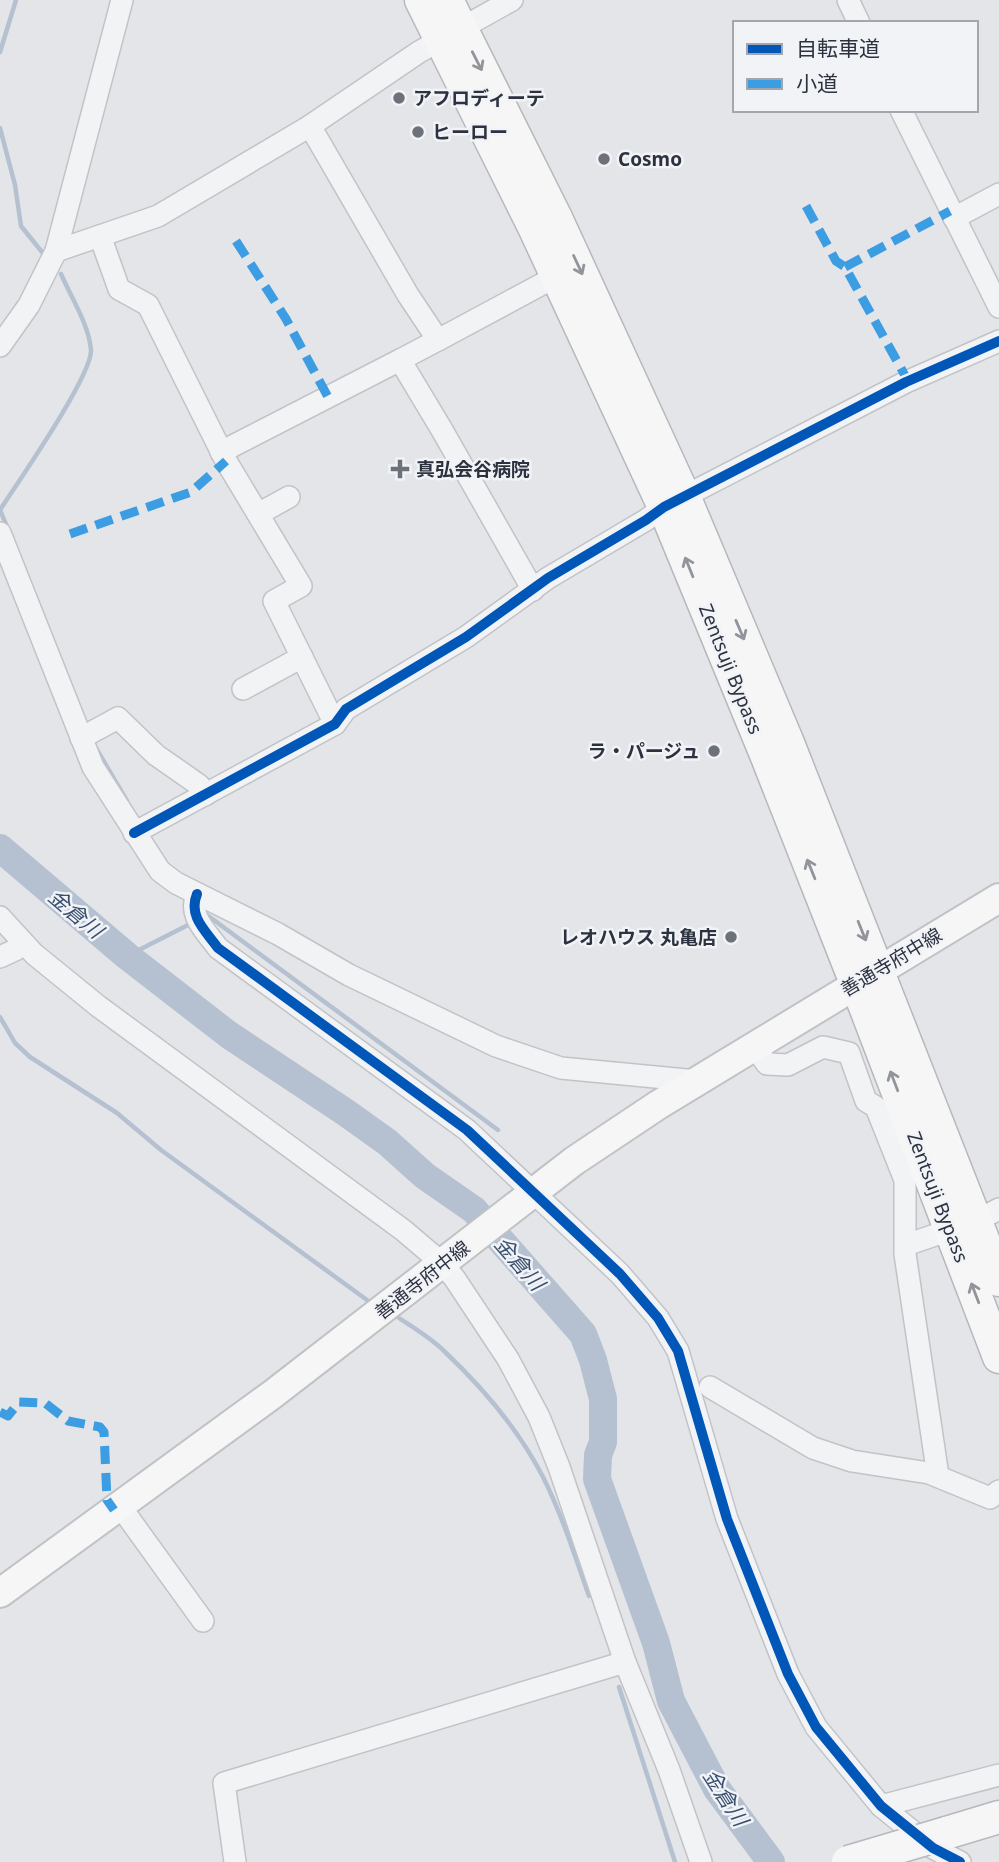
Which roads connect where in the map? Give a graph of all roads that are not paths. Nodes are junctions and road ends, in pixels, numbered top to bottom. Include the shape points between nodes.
1 (122, 0) edge
2 (421, 0) edge
3 (447, 0) edge
4 (512, 0) edge
5 (848, 0) edge
6 (858, 21) edge
7 (451, 34) junction
8 (902, 112) edge
9 (310, 126) junction
10 (999, 194) edge
11 (954, 218) junction
12 (100, 236) junction
13 (56, 251) junction
14 (557, 276) junction
15 (999, 307) edge
16 (438, 340) junction
17 (999, 341) edge
18 (0, 346) edge
19 (400, 360) junction
20 (221, 452) junction
21 (289, 497) dead end
22 (674, 501) junction
23 (258, 514) junction
24 (0, 533) edge
25 (533, 590) junction
26 (302, 657) junction
27 (243, 689) dead end
28 (335, 724) junction
29 (86, 735) junction
30 (205, 795) junction
31 (134, 833) junction
32 (999, 898) edge
33 (197, 910) junction
34 (0, 917) edge
35 (23, 943) junction
36 (0, 957) edge
37 (867, 976) junction
38 (754, 1046) junction
39 (697, 1081) junction
40 (527, 1198) junction
41 (975, 1220) edge
42 (905, 1245) junction
43 (448, 1260) junction
44 (999, 1280) edge
45 (999, 1357) edge
46 (710, 1387) dead end
47 (938, 1476) junction
48 (996, 1499) edge
49 (120, 1506) junction
50 (0, 1593) edge
51 (204, 1621) dead end
52 (625, 1662) junction
53 (999, 1775) edge
54 (881, 1806) junction
55 (999, 1817) edge
56 (999, 1837) edge
57 (955, 1848) edge
58 (235, 1862) edge
59 (701, 1862) edge
60 (848, 1862) edge
61 (920, 1862) edge

1 - 13 street
2 - 7 highway, Zentsuji Bypass
3 - 7 highway, Zentsuji Bypass
4 - 7 street
5 - 6 street
7 - 9 street
7 - 14 highway, Zentsuji Bypass
7 -> 22 highway, Zentsuji Bypass via 556,218
8 - 11 street
9 - 12 street via 158,216
9 - 16 street
10 - 11 street
11 - 15 street
12 - 13 street
12 - 20 street via 119,289 148,305
13 - 18 street via 29,305
14 - 16 street
14 - 22 highway, Zentsuji Bypass
16 - 19 street
17 - 22 street via 906,382
19 - 20 street
19 - 25 street
20 - 23 street
21 - 23 street
22 - 25 street
22 - 37 highway, Zentsuji Bypass via 788,743
23 - 26 street via 301,586 274,601
24 - 29 street
25 - 28 street via 466,637 346,709
26 - 27 street
26 - 28 street
28 - 30 street
29 - 30 street via 118,718 156,755 199,785
29 - 31 street via 93,767
30 - 31 street
31 - 33 street via 160,871
32 - 37 main road, 善通寺府中線
33 - 39 street via 278,934 349,975 496,1046 561,1068
33 - 40 street via 218,948 467,1129
34 - 35 street
35 - 36 street
35 - 43 street via 99,1006
37 - 38 main road, 善通寺府中線
37 - 41 highway, Zentsuji Bypass
38 - 39 main road, 善通寺府中線
38 - 42 street via 767,1064 788,1065 823,1047 849,1053 866,1101 876,1107 905,1180
39 - 40 main road, 善通寺府中線 via 618,1130
40 - 43 main road, 善通寺府中線
40 - 54 street via 620,1275 659,1318 678,1351 727,1519 788,1674 817,1727
41 - 42 street
41 - 44 highway, Zentsuji Bypass
45 -> 41 highway, Zentsuji Bypass
42 - 47 street
43 - 49 main road, 善通寺府中線
43 - 52 street via 539,1417
46 - 47 street via 814,1448 852,1461
47 - 48 street
49 - 50 main road, 善通寺府中線
49 - 51 street
52 - 58 street via 223,1783
52 - 59 street
53 - 54 street
54 - 57 street via 933,1848
55 - 57 highway
56 - 57 highway
57 - 60 highway, bridge
57 - 61 highway

